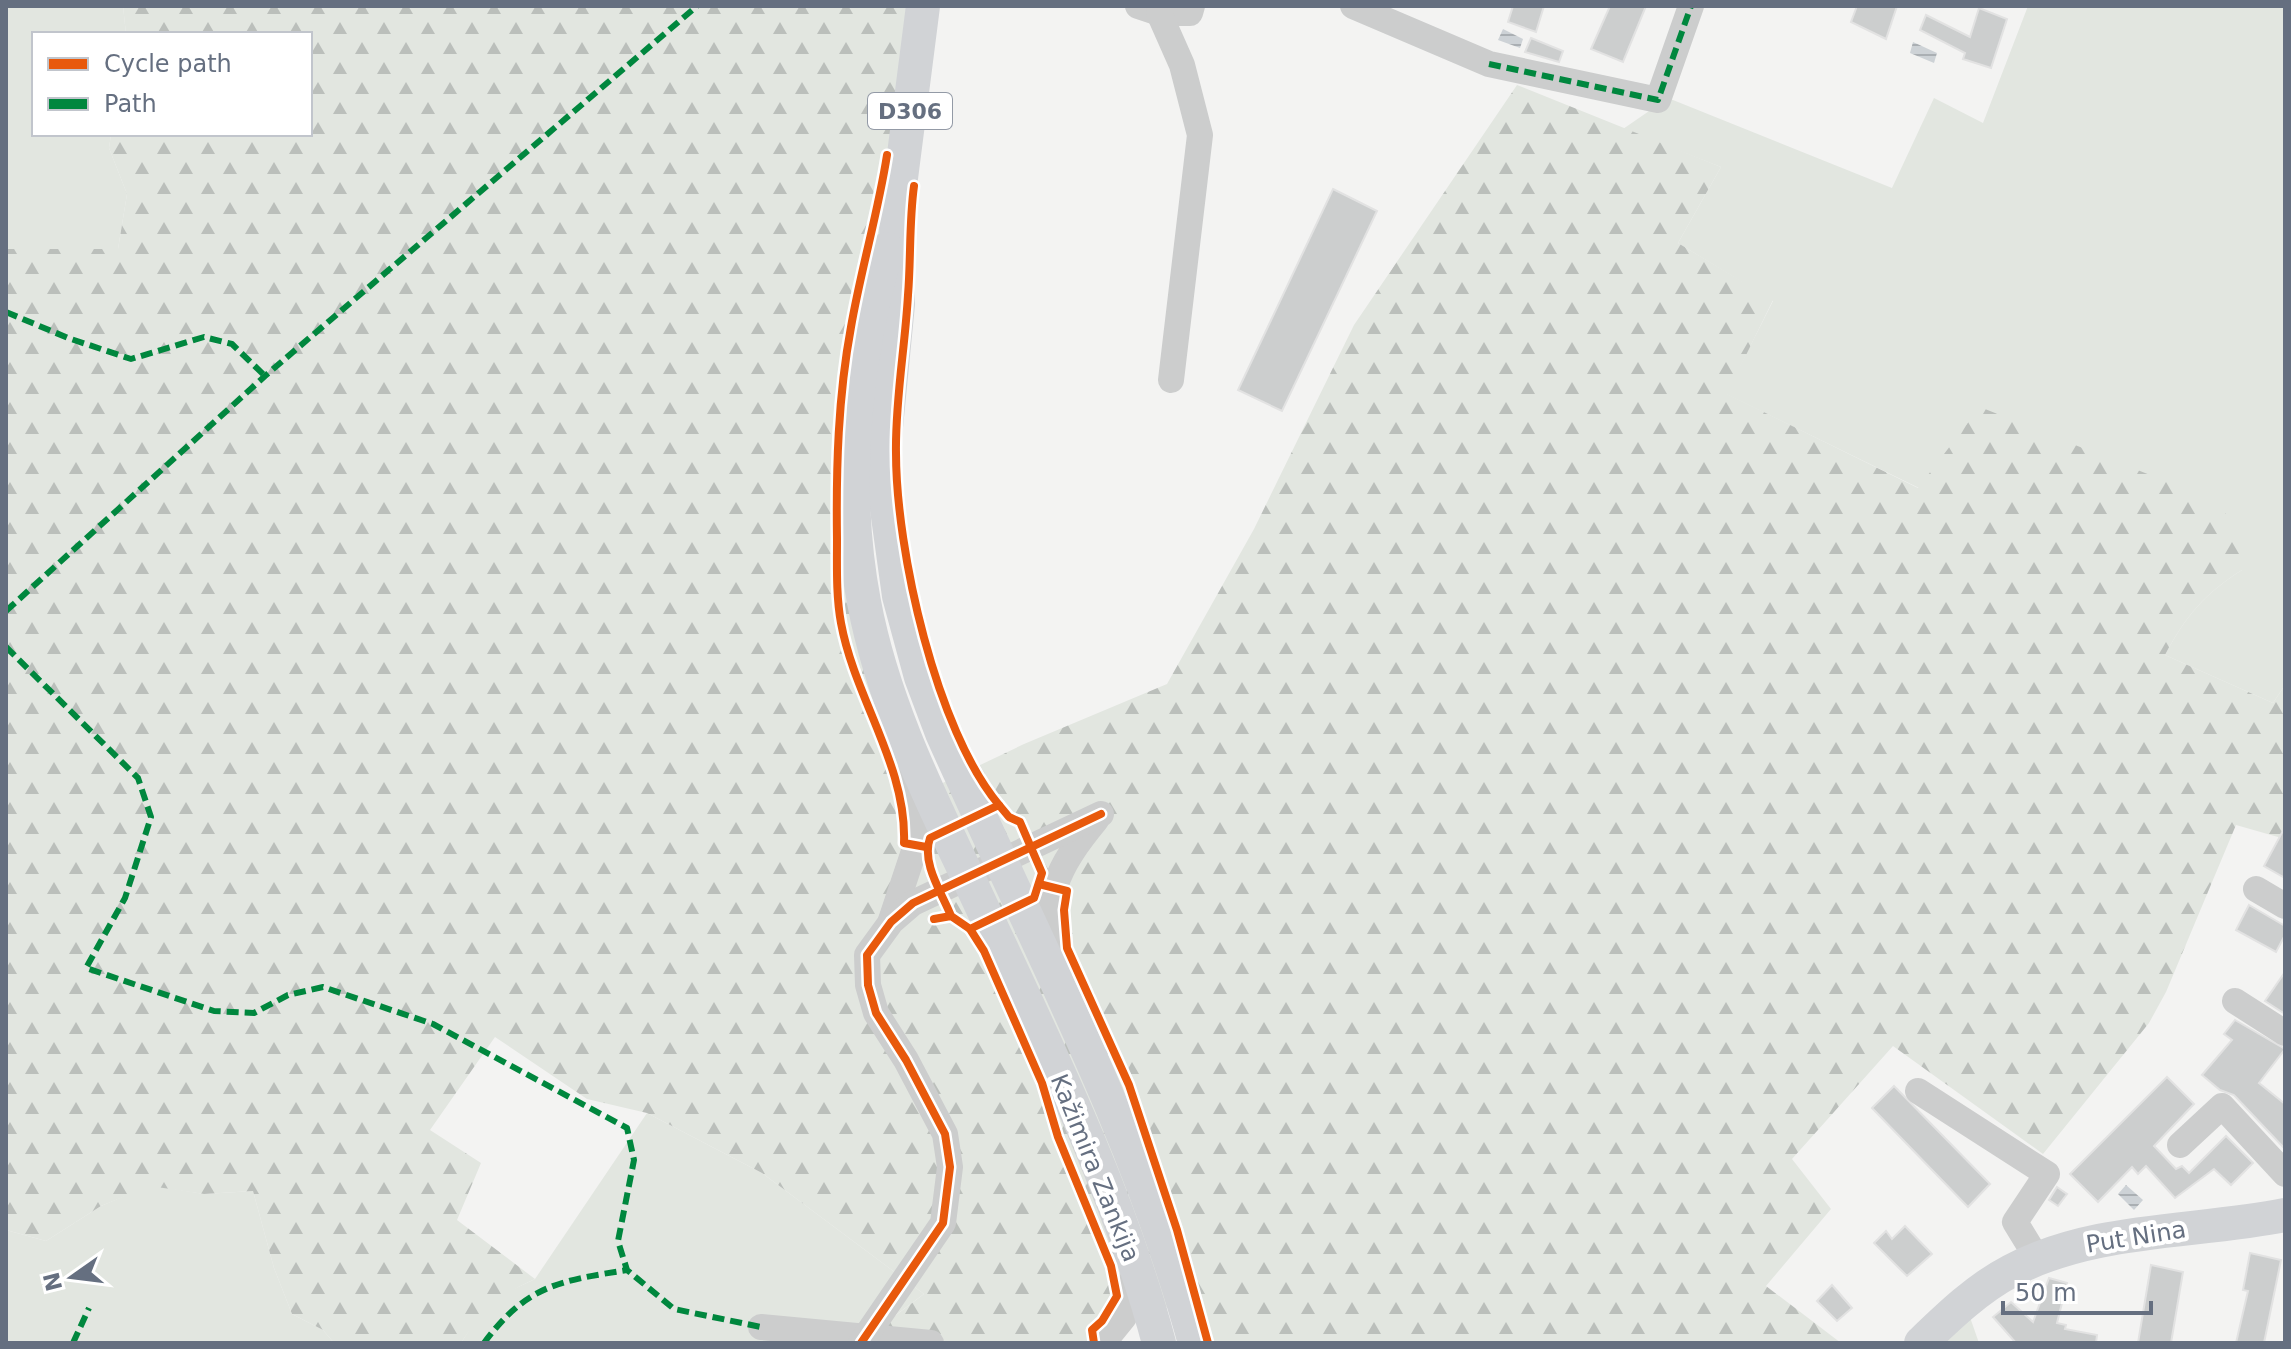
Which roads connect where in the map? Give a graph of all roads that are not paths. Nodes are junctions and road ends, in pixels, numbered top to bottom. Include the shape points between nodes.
1 (923, 6) edge
2 (1353, 6) edge
3 (1691, 6) edge
4 (1149, 10) edge
5 (1191, 10) edge
6 (896, 217) junction
7 (1171, 380) dead end
8 (909, 749) junction
9 (1000, 861) junction
10 (967, 876) junction
11 (2256, 889) dead end
12 (2285, 906) edge
13 (891, 922) junction
14 (2235, 1001) dead end
15 (2285, 1033) edge
16 (1080, 1040) junction
17 (1918, 1091) dead end
18 (2180, 1145) dead end
19 (2285, 1174) edge
20 (2285, 1215) edge
21 (2037, 1258) junction
22 (1135, 1265) junction
23 (761, 1327) dead end
24 (863, 1341) edge
25 (931, 1343) edge
26 (1103, 1343) edge
27 (1159, 1343) edge
28 (1195, 1343) edge
29 (1921, 1343) edge

1 - 6 main road, Kažimira Zankija / D306
2 - 3 street via 1489,64 1658,100
4 - 5 street
4 - 7 street via 1182,65 1200,135
6 - 8 main road, Kažimira Zankija / D306 via 872,301 862,364 853,496 864,603
6 - 9 main road, Kažimira Zankija / D306 via 898,304 885,437 890,546 928,698
8 - 10 main road, Kažimira Zankija / D306
8 - 13 street via 916,845
9 - 10 street
9 - 16 main road, Kažimira Zankija / D306
9 - 16 street via 1101,814 1067,855 1050,908 1052,936 1074,989
10 - 13 street via 913,903
10 - 22 main road, Kažimira Zankija / D306 via 1060,1080
11 - 12 street
13 - 24 street via 867,955 868,985 876,1013 945,1134 950,1167 943,1223
14 - 15 street
16 - 28 main road, Kažimira Zankija / D306 via 1162,1231
17 - 21 street via 2047,1174 2015,1222
18 - 19 street via 2222,1106
20 - 21 main road, Put Nina via 2086,1243
21 - 29 main road, Put Nina via 1965,1303
22 - 26 street via 1124,1317
22 - 27 main road, Kažimira Zankija / D306
23 - 24 street
24 - 25 street

